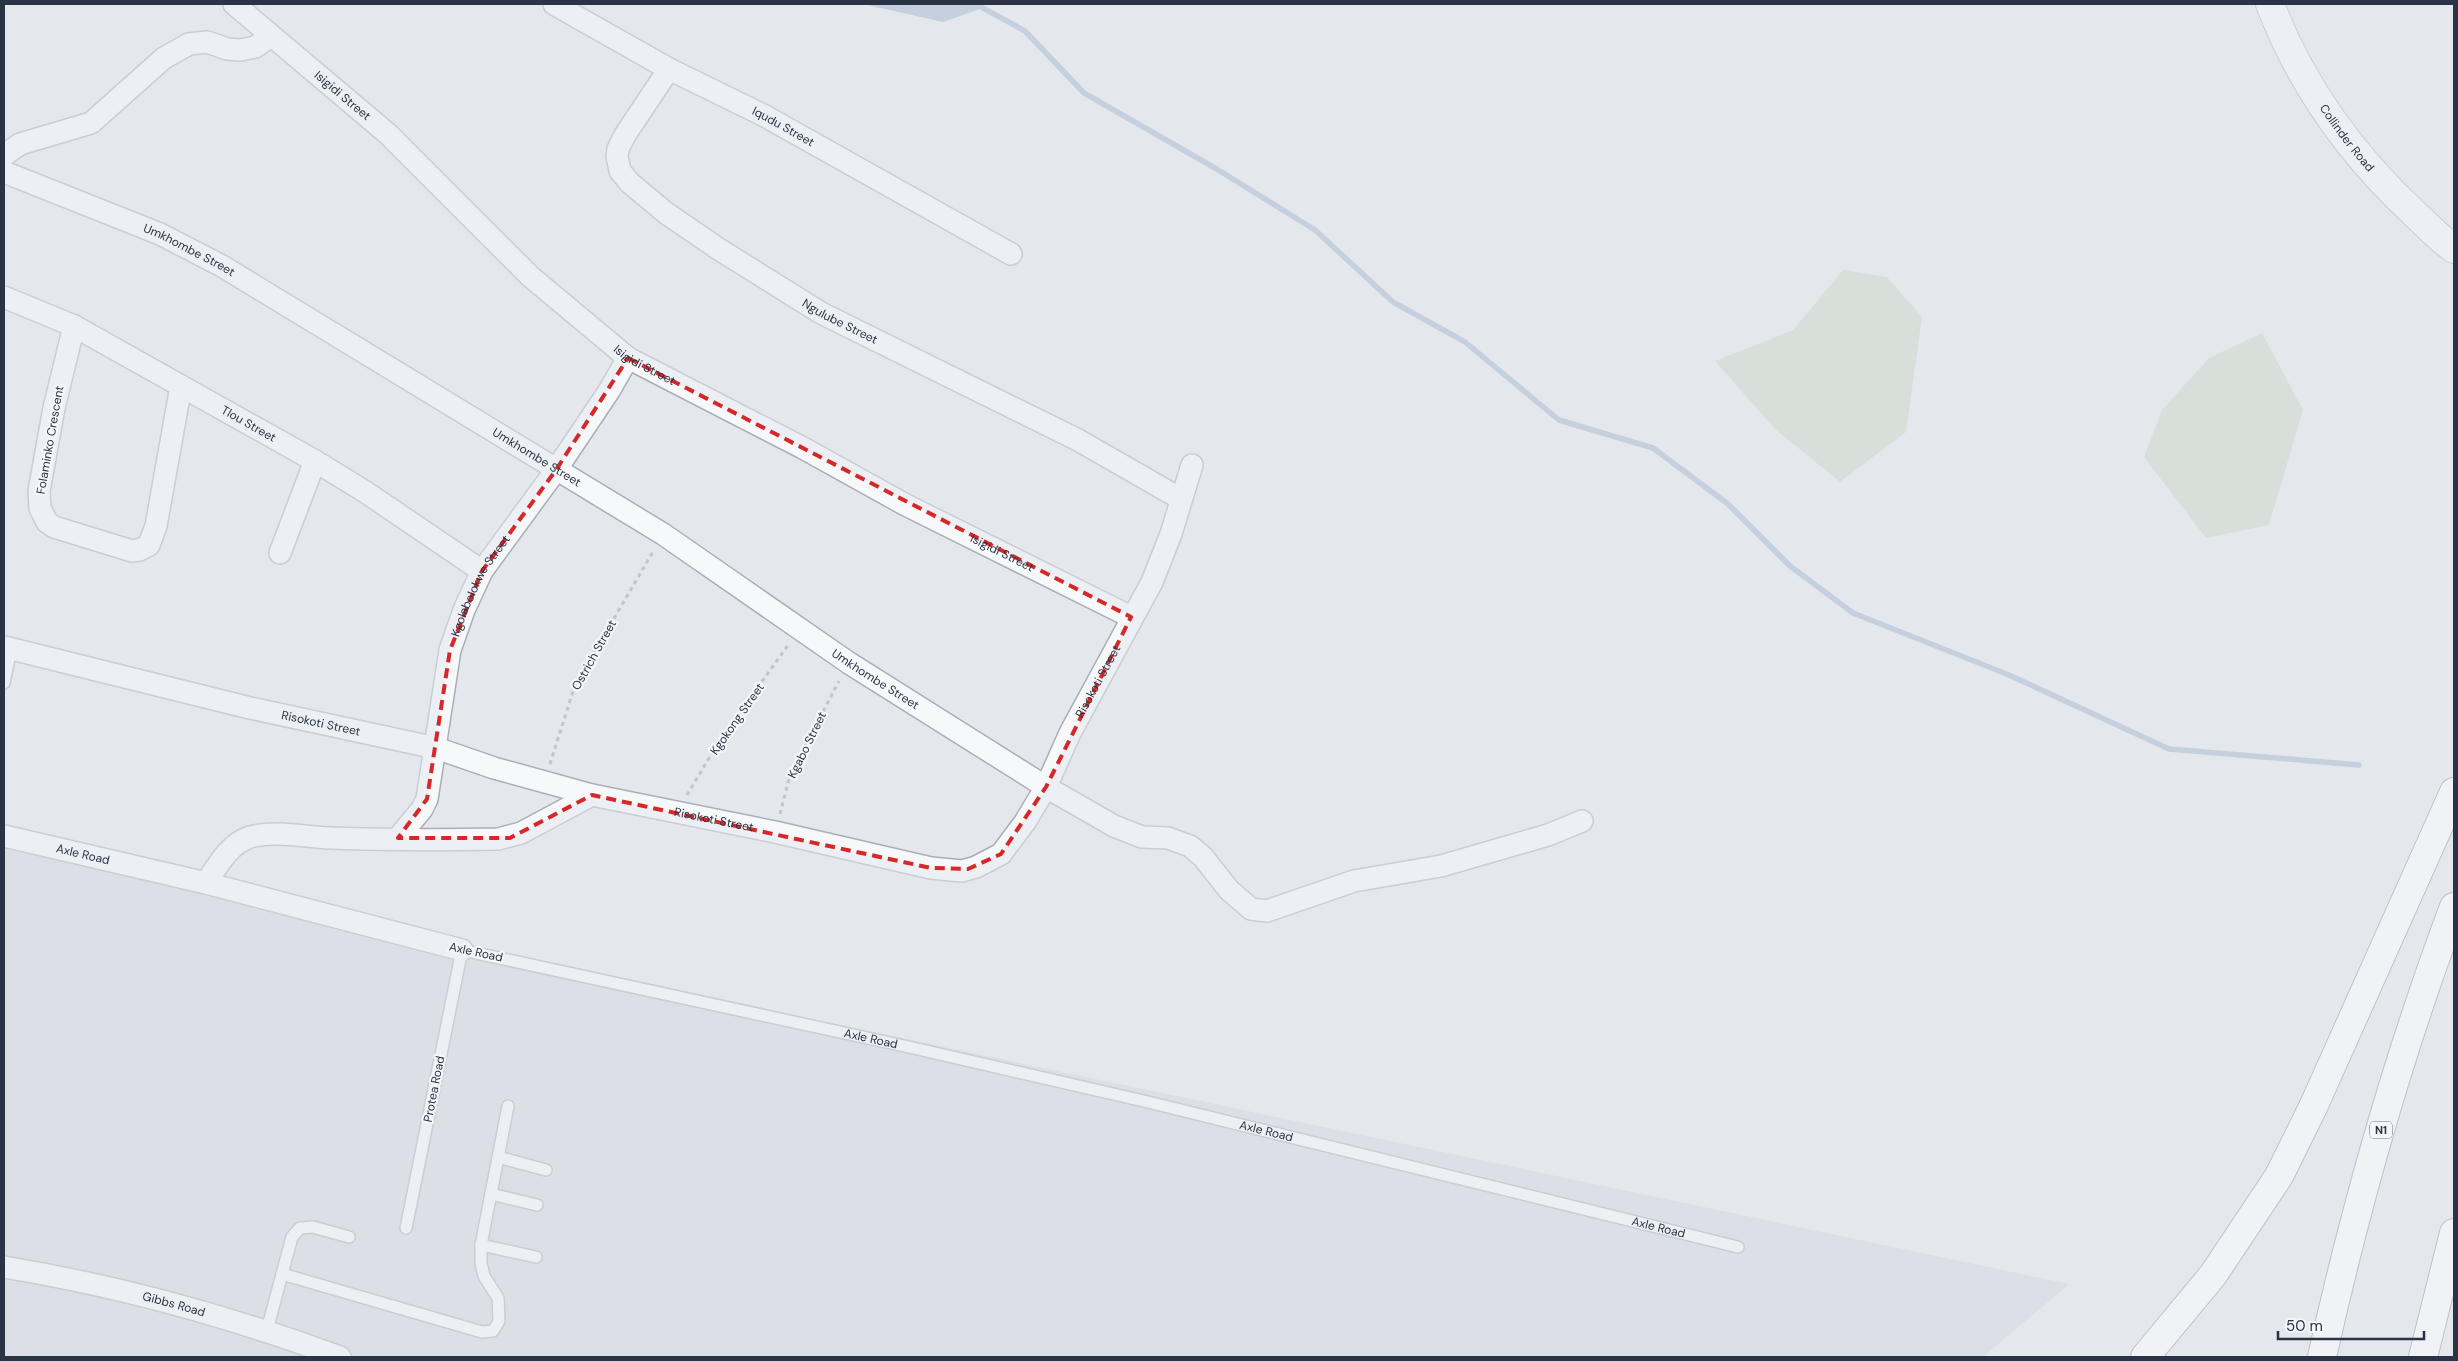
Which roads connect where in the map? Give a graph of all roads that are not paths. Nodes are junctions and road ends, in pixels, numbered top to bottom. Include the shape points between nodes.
1 (234, 4) edge
2 (554, 4) edge
3 (2270, 4) edge
4 (271, 36) junction
5 (669, 69) junction
6 (4, 154) edge
7 (4, 172) edge
8 (2454, 249) edge
9 (1011, 254) dead end
10 (4, 297) edge
11 (74, 326) junction
12 (628, 358) junction
13 (181, 386) junction
14 (315, 461) junction
15 (1192, 465) dead end
16 (556, 470) junction
17 (1181, 499) junction
18 (280, 553) dead end
19 (482, 571) junction
20 (1131, 616) junction
21 (8, 648) edge
22 (4, 683) edge
23 (436, 748) junction
24 (1046, 786) junction
25 (2454, 792) edge
26 (592, 795) junction
27 (1582, 821) dead end
28 (4, 836) edge
29 (398, 838) junction
30 (206, 883) junction
31 (2454, 907) edge
32 (462, 950) junction
33 (508, 1106) dead end
34 (498, 1157) junction
35 (546, 1170) dead end
36 (492, 1194) junction
37 (537, 1205) dead end
38 (406, 1228) dead end
39 (2454, 1233) edge
40 (349, 1237) dead end
41 (481, 1245) junction
42 (1738, 1247) dead end
43 (536, 1257) dead end
44 (4, 1267) edge
45 (282, 1274) junction
46 (267, 1330) junction
47 (340, 1357) edge
48 (2144, 1357) edge
49 (2322, 1357) edge
50 (2423, 1357) edge

1 - 4 street, Isigidi Street
2 - 5 street, Iqudu Street
3 - 8 street, Collinder Road via 2296,63 2350,144 2398,199
4 - 6 street via 255,46 240,50 206,42 189,44 164,58 92,124 20,144
4 - 12 street, Isigidi Street via 388,134 531,277
5 - 9 street, Iqudu Street via 763,115
5 - 17 street, Ngulube Street via 618,149 620,171 630,183 717,248 821,313 1078,440
7 - 16 street, Umkhombe Street via 160,234 222,266
10 - 11 street, Tlou Street
11 - 13 street, Tlou Street
11 - 13 street, Folaminko Crescent via 39,490 42,513 54,527 132,551 149,545 156,526
12 - 16 street, Kgolabolokwe Street
12 - 20 street, Isigidi Street via 904,504
13 - 14 street, Tlou Street
14 - 18 street
14 - 19 street, Tlou Street
15 - 17 street, Risokoti Street
16 - 19 street, Kgolabolokwe Street
16 - 24 street, Umkhombe Street via 663,534 849,663
17 - 20 street, Risokoti Street via 1152,582
19 - 23 street, Kgolabolokwe Street via 450,650
20 - 24 street, Risokoti Street
21 - 22 lane
21 - 23 street, Risokoti Street via 250,708
23 - 26 street, Risokoti Street
23 - 29 street, Kgolabolokwe Street via 427,799 422,810
24 - 26 street, Risokoti Street via 1001,854 976,867 962,870 931,868
24 - 27 street, Umkhombe Street via 1114,826 1142,837 1168,838 1190,846 1240,901 1251,909 1267,911 1354,882 1441,866 1548,835
25 - 48 highway via 2279,1176 2213,1275
26 - 29 street via 510,838
28 - 30 street, Axle Road
29 - 30 street via 265,835 250,838 224,856
30 - 32 street, Axle Road
31 - 49 highway, N1 via 2408,1039 2344,1259
32 - 38 lane, Protea Road
32 - 42 lane, Axle Road via 1138,1100
33 - 34 lane
34 - 35 lane
34 - 36 lane
36 - 37 lane
36 - 41 lane
39 - 50 highway
40 - 45 lane via 313,1227 300,1228 292,1237
41 - 43 lane
41 - 45 lane via 484,1276 498,1298 499,1321 493,1331 482,1332
44 - 46 street, Gibbs Road via 106,1286
45 - 46 lane
46 - 47 street, Gibbs Road

